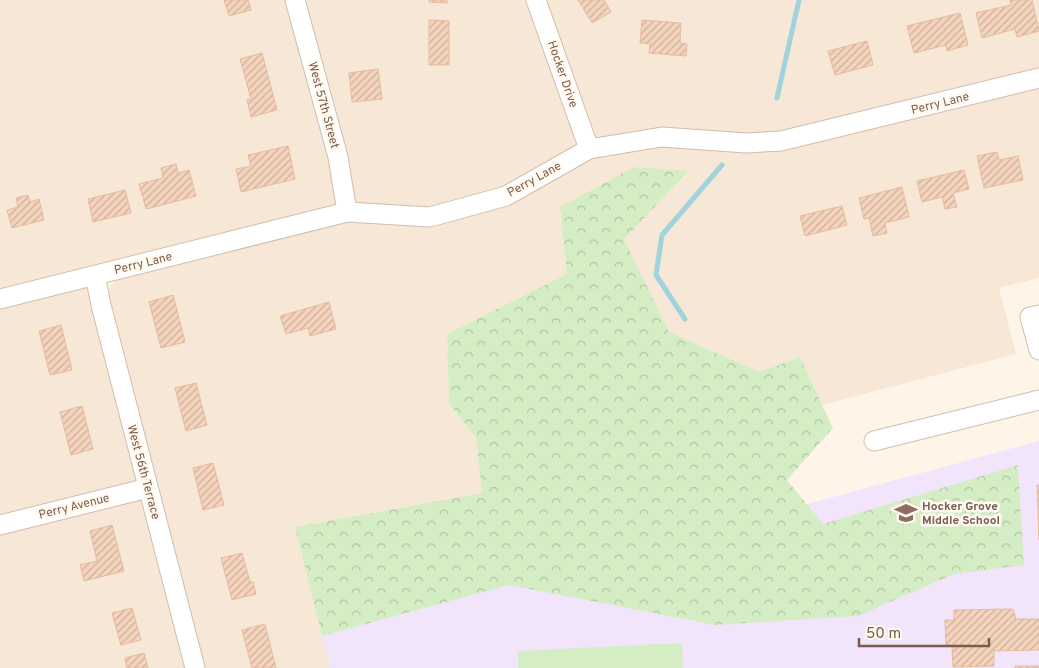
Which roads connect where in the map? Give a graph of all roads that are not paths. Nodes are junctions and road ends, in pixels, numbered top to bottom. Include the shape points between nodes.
1 (295, 0) edge
2 (536, 0) edge
3 (1039, 78) edge
4 (589, 149) junction
5 (347, 212) junction
6 (95, 275) junction
7 (0, 299) edge
8 (1039, 315) edge
9 (1039, 350) edge
10 (1039, 400) edge
11 (874, 441) dead end
12 (148, 488) junction
13 (0, 525) edge
14 (195, 668) edge

1 - 5 street, West 57th Street via 338,157
2 - 4 street, Hocker Drive
3 - 4 street, Perry Lane via 781,142 662,137
4 - 5 street, Perry Lane via 506,196 430,217
5 - 6 street, Perry Lane
6 - 7 street, Perry Lane
6 - 12 street, West 56th Terrace
8 - 9 street via 1030,317
10 - 11 street
12 - 13 street, Perry Avenue
12 - 14 street, West 56th Terrace

